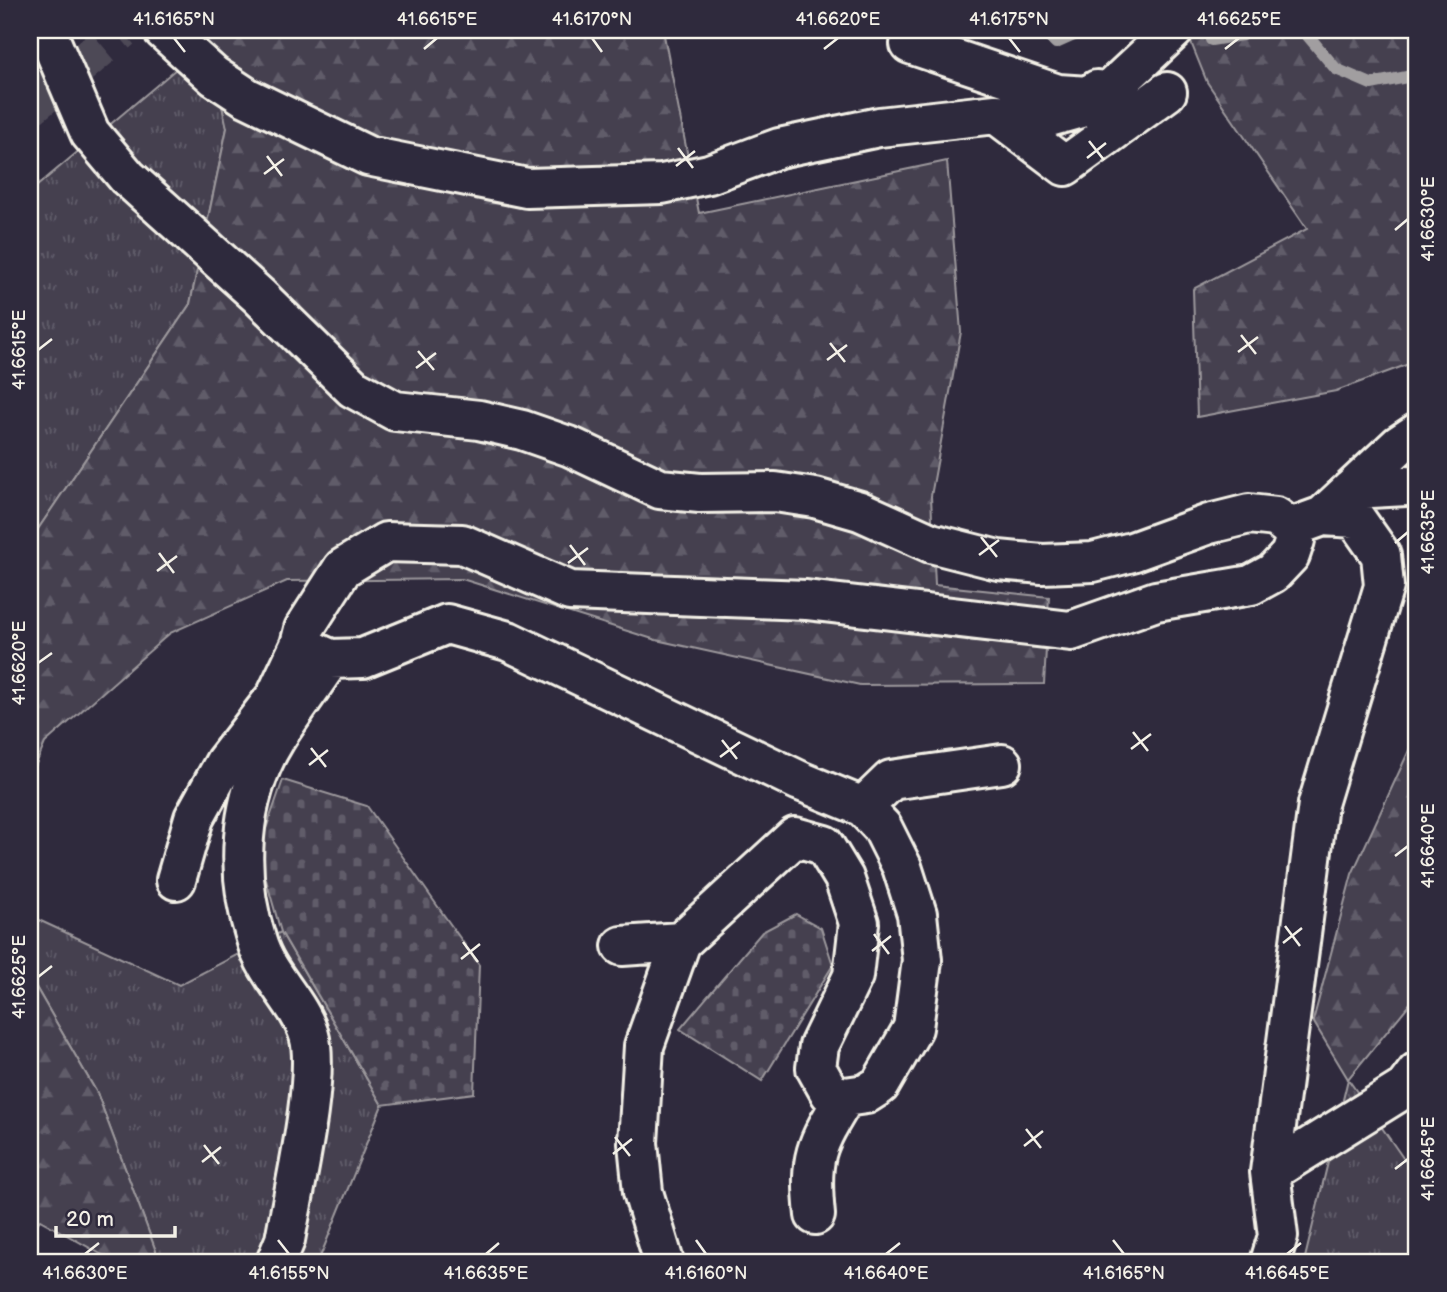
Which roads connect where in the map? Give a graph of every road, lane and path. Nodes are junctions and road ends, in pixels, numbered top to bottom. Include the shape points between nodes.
1 (46, 30) edge
2 (163, 30) edge
3 (1174, 30) edge
4 (910, 44) dead end
5 (1142, 61) junction
6 (1167, 92) dead end
7 (996, 114) junction
8 (1417, 433) edge
9 (1406, 486) dead end
10 (1352, 489) junction
11 (1307, 522) junction
12 (315, 652) junction
13 (1002, 764) dead end
14 (863, 807) junction
15 (176, 880) dead end
16 (681, 942) junction
17 (622, 946) dead end
18 (1417, 1072) edge
19 (845, 1097) junction
20 (1270, 1172) junction
21 (815, 1214) dead end
22 (276, 1262) edge
23 (664, 1262) edge
24 (1270, 1262) edge

1 - 11 street via 90,133 127,177 353,388 395,411 479,420 522,430 571,447 660,489 775,492 815,498 860,511 931,543 998,560 1093,562 1249,514
2 - 7 street via 214,76 246,97 368,156 527,188 662,184 829,136
3 - 5 street
4 - 5 street via 1058,94 1088,96
5 - 7 street via 1095,104 1049,117
6 - 7 street via 1065,166
8 - 10 street
9 - 10 street
10 - 11 street
11 - 12 street via 1290,555 1273,573 1251,585 1156,601 1071,631 806,600 570,591 462,544 386,542 343,568 304,629
11 - 20 street via 1355,518 1381,555 1384,586 1318,804
12 - 14 street via 363,657 447,624 508,640
12 - 15 street via 225,762 194,818
12 - 22 street via 254,784 242,834 245,887 257,945 309,1035 312,1078 285,1240
13 - 14 street via 891,780
14 - 19 street via 882,827 902,867 917,914 922,960 913,1028 896,1061 880,1085 866,1094
16 - 17 street
16 - 19 street via 795,837 824,845 844,878 859,923 853,976 819,1046 817,1068 831,1093
16 - 23 street via 645,1046 638,1143 643,1192
18 - 20 street via 1405,1088
19 - 21 street via 821,1135 811,1172
20 - 24 street via 1278,1236

